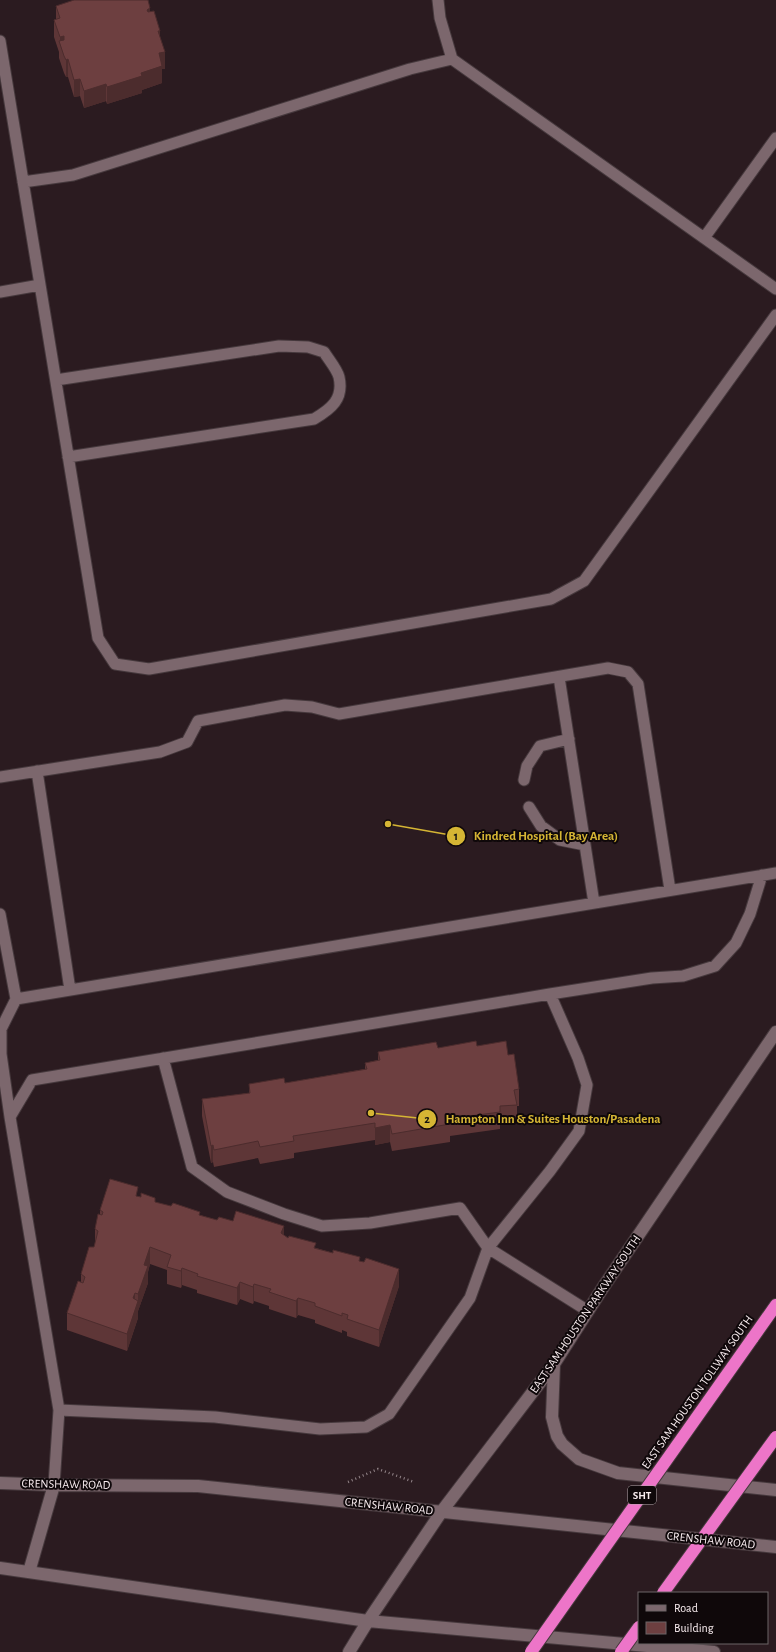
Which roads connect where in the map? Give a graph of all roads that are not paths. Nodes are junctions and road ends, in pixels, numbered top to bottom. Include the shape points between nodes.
1 (438, 0) edge
2 (0, 41) edge
3 (452, 59) junction
4 (776, 138) edge
5 (23, 182) junction
6 (704, 238) junction
7 (40, 285) junction
8 (776, 289) edge
9 (0, 292) edge
10 (776, 315) edge
11 (56, 380) junction
12 (68, 457) junction
13 (559, 677) junction
14 (569, 739) junction
15 (37, 771) junction
16 (0, 777) edge
17 (524, 780) dead end
18 (529, 807) dead end
19 (585, 845) junction
20 (776, 873) edge
21 (762, 875) junction
22 (670, 890) junction
23 (594, 903) junction
24 (0, 914) edge
25 (70, 990) junction
26 (550, 994) junction
27 (16, 999) junction
28 (776, 1032) edge
29 (163, 1058) junction
30 (10, 1117) junction
31 (488, 1248) junction
32 (776, 1305) edge
33 (588, 1311) junction
34 (554, 1364) junction
35 (59, 1410) junction
36 (776, 1437) edge
37 (0, 1483) edge
38 (54, 1485) junction
39 (776, 1490) edge
40 (442, 1511) junction
41 (776, 1547) edge
42 (0, 1568) edge
43 (29, 1572) junction
44 (664, 1592) edge
45 (368, 1621) junction
46 (638, 1627) edge
47 (349, 1652) edge
48 (531, 1652) edge
49 (621, 1652) edge
50 (714, 1652) edge

1 - 3 lane via 440,18
2 - 5 lane
3 - 5 lane via 410,69 73,175
3 - 6 lane
4 - 6 lane
5 - 7 lane
6 - 8 lane
7 - 9 lane
7 - 11 lane
10 - 12 lane via 584,581 551,599 149,669 115,664 98,638
11 - 12 lane
11 - 12 lane via 279,346 308,347 324,352 338,376 339,396 329,410 314,419
13 - 14 lane
13 - 15 lane via 339,714 312,707 285,705 198,721 187,742 160,752
13 - 22 lane via 608,668 628,672 638,684
14 - 17 lane via 540,746 527,766
14 - 19 lane
15 - 16 lane
15 - 25 lane
18 - 19 lane via 541,826 560,840
19 - 23 lane
20 - 21 lane
21 - 22 lane
21 - 26 lane via 750,914 736,943 715,966 683,976 652,978
22 - 23 lane
23 - 25 lane
24 - 27 lane
25 - 27 lane
26 - 29 lane
26 - 31 lane via 587,1085 579,1131
27 - 30 lane via 1,1029 1,1054
28 - 33 main road, EAST SAM HOUSTON PARKWAY SOUTH
29 - 30 lane via 32,1080
29 - 31 lane via 192,1167 226,1192 322,1226 370,1223 460,1208
30 - 35 lane
31 - 33 lane
31 - 35 lane via 470,1298 389,1414 366,1427 320,1429 215,1417
32 - 48 highway, EAST SAM HOUSTON TOLLWAY SOUTH / SHT, bridge
33 - 34 main road, EAST SAM HOUSTON PARKWAY SOUTH
34 - 39 main road via 552,1417 557,1436 562,1444 580,1458 618,1473
34 - 40 main road, EAST SAM HOUSTON PARKWAY SOUTH
35 - 38 lane
36 - 44 highway, bridge
37 - 38 main road, CRENSHAW ROAD
38 - 40 main road, CRENSHAW ROAD via 198,1486
38 - 43 main road
40 - 41 main road, CRENSHAW ROAD
40 - 45 main road, EAST SAM HOUSTON PARKWAY SOUTH
42 - 43 main road
43 - 45 main road
45 - 47 main road, EAST SAM HOUSTON PARKWAY SOUTH
45 - 50 main road
46 - 49 highway, bridge

